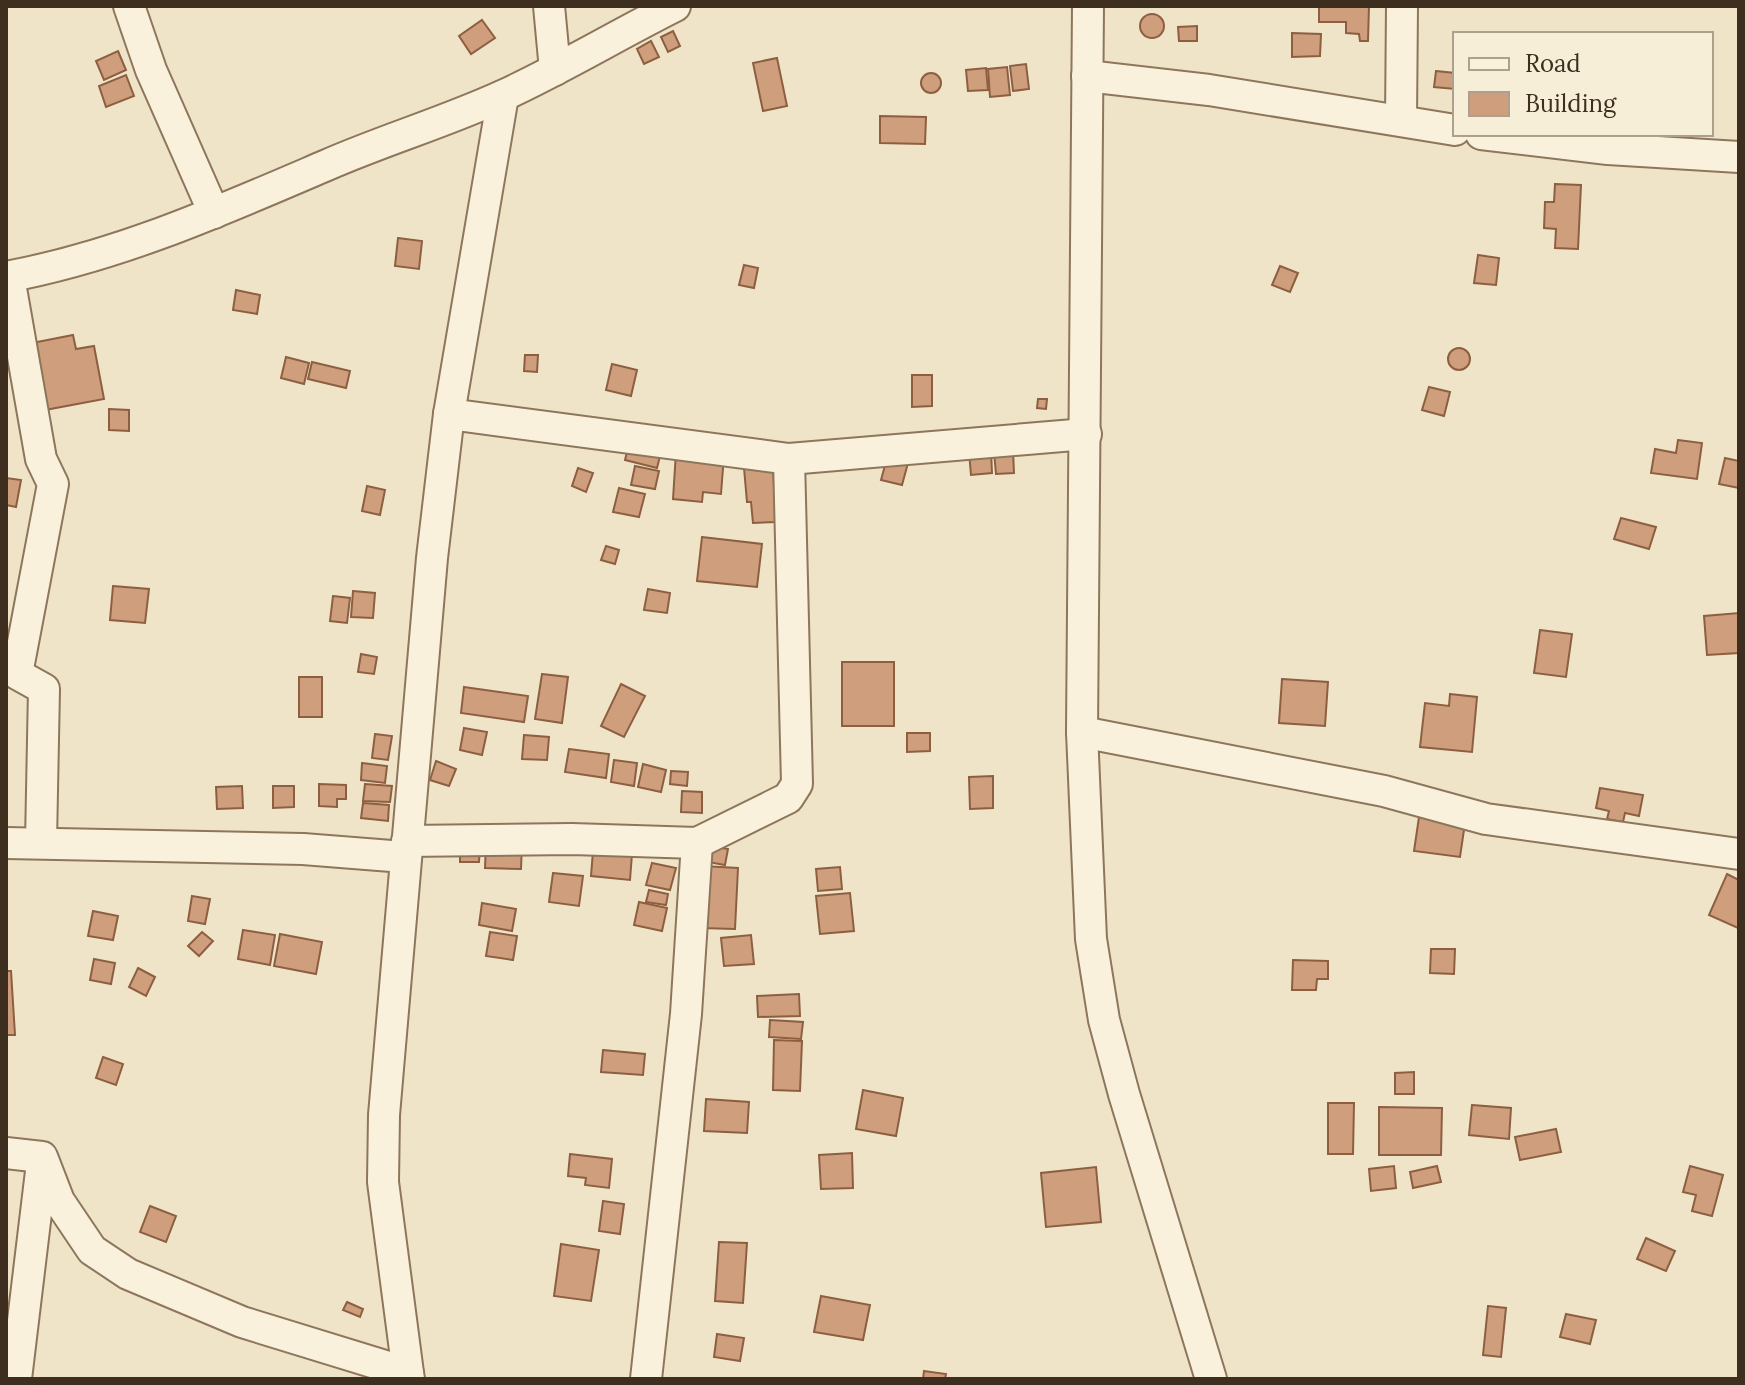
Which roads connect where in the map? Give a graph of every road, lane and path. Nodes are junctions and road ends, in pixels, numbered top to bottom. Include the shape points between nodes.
1 (129, 6) edge
2 (549, 6) edge
3 (675, 6) edge
4 (1088, 6) edge
5 (1402, 6) edge
6 (555, 70) junction
7 (1087, 76) junction
8 (503, 96) junction
9 (1401, 120) junction
10 (1453, 130) edge
11 (1498, 136) edge
12 (1739, 157) edge
13 (214, 213) junction
14 (8, 277) edge
15 (449, 414) junction
16 (1086, 434) junction
17 (789, 459) junction
18 (11, 672) edge
19 (1082, 732) junction
20 (41, 842) junction
21 (6, 843) edge
22 (697, 843) junction
23 (406, 849) junction
24 (1739, 854) edge
25 (6, 1153) edge
26 (42, 1157) junction
27 (408, 1376) edge
28 (16, 1379) edge
29 (646, 1379) edge
30 (1211, 1379) edge

1 - 13 street
2 - 6 street
3 - 6 street
4 - 7 street
5 - 9 street
6 - 8 street
7 - 9 street
7 - 16 street
8 - 13 street
8 - 15 street
9 - 10 street
11 - 12 street
13 - 14 street via 87,260
14 - 18 street via 41,459 53,484
15 - 17 street
15 - 23 street
16 - 17 street
16 - 19 street
17 - 22 street via 797,784 788,798
18 - 20 street via 44,689
19 - 24 street via 1384,791 1486,819
19 - 30 street via 1091,939 1104,1020
20 - 21 street
20 - 23 street
22 - 23 street via 572,839
22 - 29 street via 686,1014
23 - 27 street via 383,1182
25 - 26 street
26 - 27 street via 59,1201 92,1250 128,1274 242,1322
26 - 28 street

